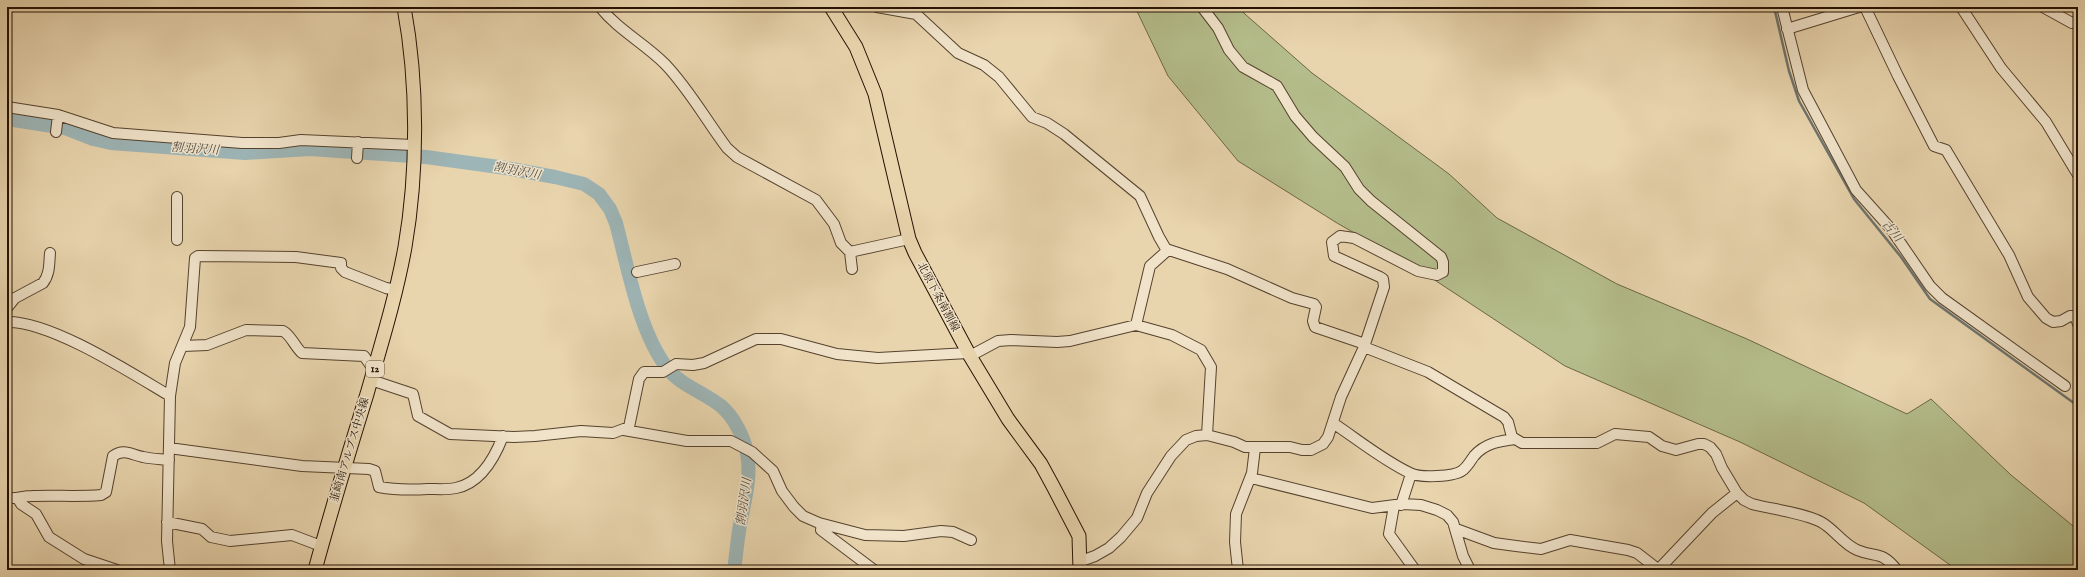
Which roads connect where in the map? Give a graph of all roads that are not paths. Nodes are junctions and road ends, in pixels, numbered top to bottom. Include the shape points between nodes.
1 (404, 7) edge
2 (600, 7) edge
3 (831, 7) edge
4 (877, 7) edge
5 (1202, 7) edge
6 (1782, 7) edge
7 (1860, 7) edge
8 (1865, 7) edge
9 (1961, 7) edge
10 (2044, 7) edge
11 (2078, 22) edge
12 (1787, 29) junction
13 (7, 107) edge
14 (358, 144) junction
15 (413, 153) junction
16 (358, 158) dead end
17 (2078, 175) edge
18 (177, 198) dead end
19 (909, 239) junction
20 (177, 240) dead end
21 (1168, 250) junction
22 (850, 252) junction
23 (50, 253) dead end
24 (675, 264) dead end
25 (852, 269) dead end
26 (637, 272) dead end
27 (396, 290) junction
28 (7, 308) edge
29 (7, 322) edge
30 (2078, 324) edge
31 (1136, 325) junction
32 (183, 346) junction
33 (1365, 346) junction
34 (969, 354) junction
35 (373, 375) junction
36 (2065, 386) dead end
37 (170, 396) junction
38 (1333, 423) junction
39 (624, 430) junction
40 (1207, 435) junction
41 (503, 436) junction
42 (1516, 439) junction
43 (169, 448) junction
44 (1255, 448) junction
45 (169, 460) junction
46 (345, 468) junction
47 (1411, 474) junction
48 (1251, 478) junction
49 (1737, 492) junction
50 (7, 498) edge
51 (18, 499) junction
52 (1397, 505) junction
53 (167, 522) junction
54 (819, 523) junction
55 (1456, 529) junction
56 (971, 540) dead end
57 (321, 546) junction
58 (1080, 565) edge
59 (117, 570) edge
60 (170, 570) edge
61 (314, 570) edge
62 (874, 570) edge
63 (1238, 570) edge
64 (1415, 570) edge
65 (1470, 570) edge
66 (1658, 570) edge
67 (1897, 570) edge

1 - 15 main road, 韮崎南アルプス中央線 / 12 via 412,76
2 - 22 street via 609,19 663,63 678,79 705,119 737,157 816,200 834,224 841,243
3 - 19 main road, 北原下条南割線 via 856,47 875,94
4 - 21 street via 916,14 958,53 984,65 999,77 1032,117 1064,134 1140,196 1159,238
5 - 33 street via 1243,67 1278,86 1295,116 1345,167 1367,197 1396,223 1436,252 1443,262 1443,272 1437,275 1418,270 1354,238 1340,236 1332,242 1334,256 1383,279 1384,288
6 - 12 street
7 - 12 street
8 - 30 street via 1934,146 1946,150 2009,255 2028,297 2053,322 2075,316
9 - 17 street via 2001,68 2046,122
10 - 11 street via 2072,23
12 - 36 street via 1803,90 1856,190 1891,229 1930,286 1942,298
13 - 14 street via 57,124 113,133 242,143 301,140
14 - 15 street
14 - 16 street
15 - 27 main road, 韮崎南アルプス中央線 / 12 via 405,246
18 - 20 street
19 - 22 street
19 - 34 main road, 北原下条南割線
21 - 31 street via 1150,266
21 - 33 street via 1227,269 1292,298 1314,304 1315,327
22 - 25 street
23 - 28 street via 49,272 43,283 15,298
24 - 26 street
27 - 32 street via 345,272 341,268 341,263 296,257 198,256 193,262 190,327
27 - 35 main road, 韮崎南アルプス中央線 / 12
29 - 37 street via 30,325 69,340 122,367
31 - 34 street via 1070,341 998,341
31 - 40 street via 1172,335 1201,350 1208,358 1212,377
32 - 35 street via 207,345 246,330 283,331 302,353 364,356
32 - 37 street via 176,364
33 - 38 street via 1341,397
33 - 42 street via 1450,383 1504,417 1508,422 1510,434
34 - 39 street via 878,358 837,354 781,339 756,339 704,363 693,366 676,364 663,372 644,372 639,379 629,427
34 - 58 main road, 北原下条南割線 via 1054,488 1079,536
35 - 41 street via 413,394 418,416 450,434
35 - 46 main road, 韮崎南アルプス中央線 / 12
37 - 43 street
38 - 44 street via 1323,444 1311,450 1290,447
38 - 47 street
39 - 41 street via 613,434 581,431 535,436
39 - 54 street via 687,441 731,441 752,452 773,471 782,491 794,507 803,516
40 - 44 street
40 - 58 street via 1196,436 1179,446 1147,493 1137,518 1109,548
41 - 46 street via 487,468 466,486 455,489 391,489 379,486 375,471
42 - 47 street via 1486,446 1463,470 1455,474
42 - 49 street via 1529,443 1597,443 1615,434 1649,437 1662,446 1676,450 1704,444 1716,454
43 - 45 street
43 - 46 street via 302,466
44 - 48 street
45 - 51 street via 141,457 135,453 117,453 111,460 106,492 95,495 30,496
45 - 53 street
46 - 57 main road, 韮崎南アルプス中央線 / 12
47 - 52 street
48 - 52 street via 1372,508
48 - 63 street via 1236,514
49 - 66 street via 1712,513
49 - 67 street via 1752,504 1816,520 1858,551 1877,554
50 - 51 street
51 - 59 street via 36,514 49,536 84,559
52 - 55 street via 1421,505 1437,510 1447,515
52 - 64 street via 1389,534
53 - 57 street via 202,529 211,537 230,541 292,535
53 - 60 street
54 - 56 street via 865,535 904,536 941,531 953,532
54 - 62 street via 821,530
55 - 65 street via 1463,556
55 - 66 street via 1494,543 1516,546 1541,549 1570,540 1628,550 1637,553
57 - 61 main road, 韮崎南アルプス中央線 / 12

